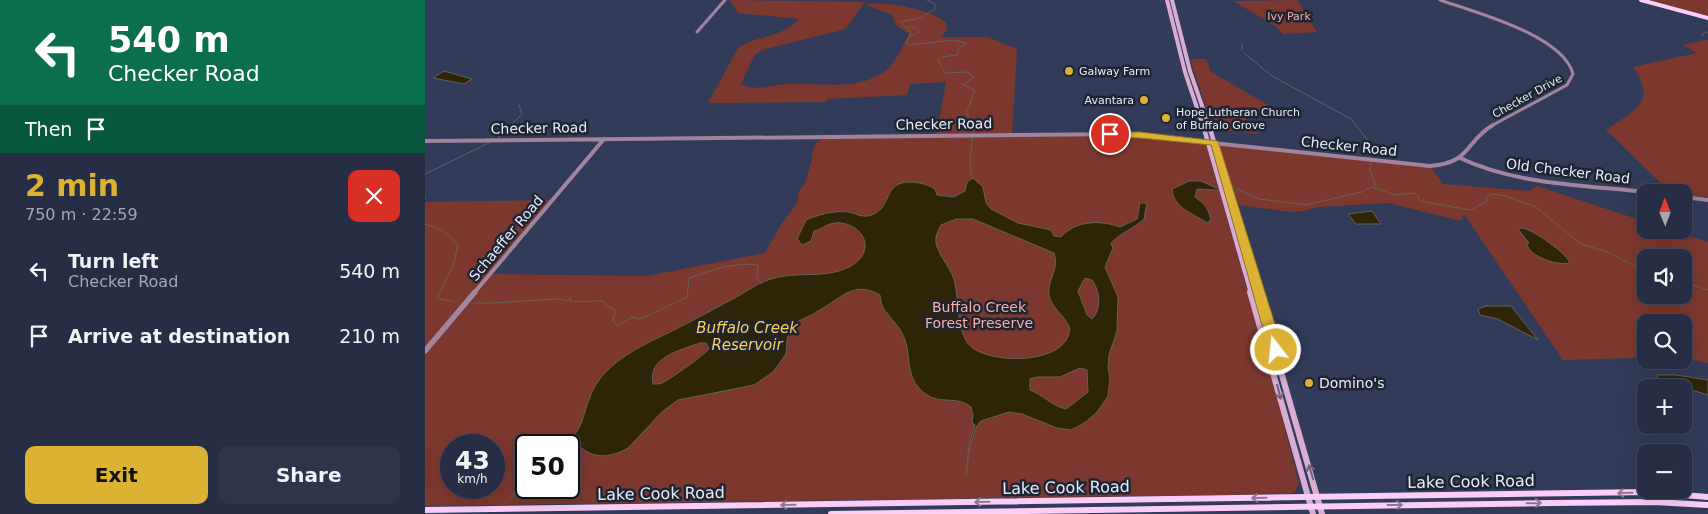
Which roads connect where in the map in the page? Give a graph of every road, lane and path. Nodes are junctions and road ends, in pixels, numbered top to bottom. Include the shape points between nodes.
1 (725, 0) edge
2 (1167, 0) edge
3 (1172, 0) edge
4 (1440, 0) edge
5 (1641, 0) edge
6 (1647, 0) edge
7 (1708, 17) edge
8 (697, 32) dead end
9 (603, 139) junction
10 (425, 141) edge
11 (1208, 142) junction
12 (1215, 143) junction
13 (1460, 158) junction
14 (1637, 191) edge
15 (1226, 193) junction
16 (1693, 198) edge
17 (1708, 200) edge
18 (425, 351) edge
19 (1708, 496) edge
20 (1317, 497) junction
21 (1309, 502) junction
22 (1319, 505) junction
23 (1708, 505) edge
24 (425, 510) edge
25 (831, 514) edge
26 (1313, 514) edge
27 (1322, 514) edge

1 - 8 street
2 - 11 main road via 1185,72
3 - 12 main road via 1190,72
4 - 13 street, Checker Drive via 1529,30 1566,60 1573,74 1567,85 1488,128
5 - 7 main road
6 - 7 main road
9 - 10 street, Checker Road
9 - 11 street, Checker Road via 1127,134
9 - 18 street, Schaeffer Road
11 - 12 street, Checker Road
11 - 15 main road via 1220,184
12 - 13 street, Checker Road via 1422,165 1442,164
12 - 15 main road
13 - 14 street, Old Checker Road via 1485,170 1509,176
20 -> 15 main road via 1272,337
15 -> 21 main road
16 - 17 street
19 -> 20 main road, Lake Cook Road via 1648,492
20 - 21 main road, Lake Cook Road
20 - 22 main road
21 - 22 main road, Lake Cook Road
21 -> 24 main road, Lake Cook Road
21 - 25 main road, Lake Cook Road
21 - 26 main road
22 -> 23 main road, Lake Cook Road via 1654,502
22 - 27 main road

